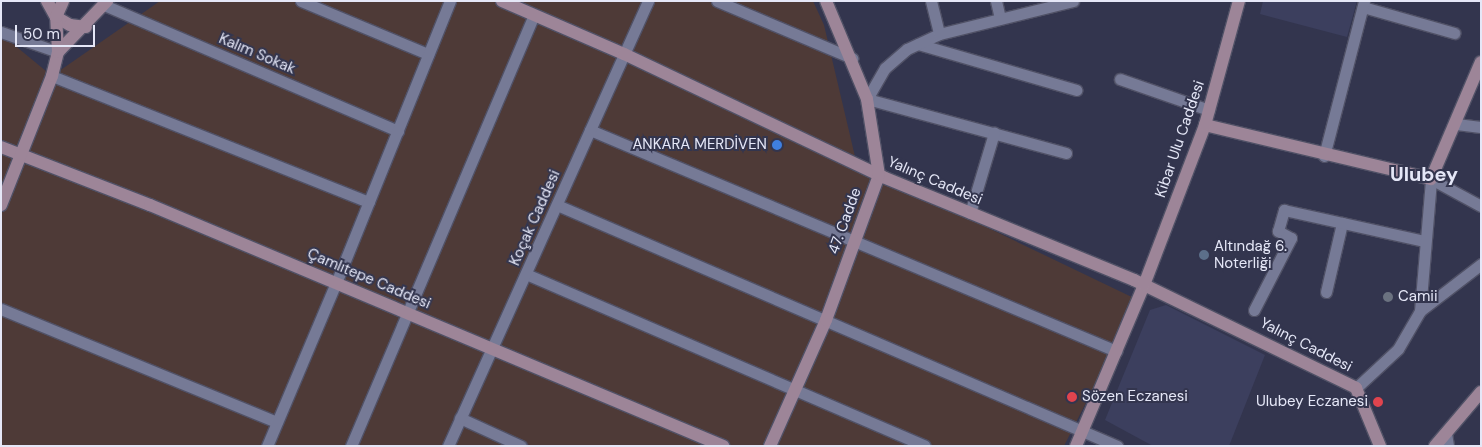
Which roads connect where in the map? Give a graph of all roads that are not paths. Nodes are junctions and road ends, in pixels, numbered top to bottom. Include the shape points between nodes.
1 (47, 1) edge
2 (63, 1) edge
3 (301, 1) edge
4 (450, 1) edge
5 (502, 1) edge
6 (648, 1) edge
7 (717, 1) edge
8 (826, 1) edge
9 (931, 1) edge
10 (996, 1) edge
11 (1239, 1) edge
12 (106, 2) edge
13 (1065, 2) edge
14 (1364, 4) edge
15 (534, 15) junction
16 (56, 17) junction
17 (1000, 18) junction
18 (86, 27) junction
19 (1, 32) edge
20 (1454, 33) dead end
21 (939, 34) junction
22 (918, 44) junction
23 (58, 52) junction
24 (428, 54) junction
25 (624, 54) junction
26 (852, 58) junction
27 (1481, 62) edge
28 (52, 76) junction
29 (1120, 79) dead end
30 (1076, 90) dead end
31 (867, 99) junction
32 (1209, 110) junction
33 (1456, 124) junction
34 (1205, 125) junction
35 (1481, 127) edge
36 (590, 130) junction
37 (398, 131) junction
38 (994, 133) junction
39 (1, 146) edge
40 (1066, 152) dead end
41 (21, 154) junction
42 (1324, 156) junction
43 (879, 175) junction
44 (1431, 179) junction
45 (369, 202) junction
46 (1, 205) edge
47 (557, 205) junction
48 (1481, 206) edge
49 (970, 213) junction
50 (1342, 223) junction
51 (855, 242) junction
52 (1424, 242) junction
53 (1479, 269) edge
54 (526, 274) junction
55 (336, 283) junction
56 (1144, 285) junction
57 (1326, 292) dead end
58 (1, 309) edge
59 (1254, 310) dead end
60 (1420, 311) junction
61 (407, 313) junction
62 (826, 320) junction
63 (492, 349) junction
64 (1116, 351) junction
65 (1356, 388) junction
66 (795, 390) junction
67 (1481, 392) edge
68 (460, 418) junction
69 (277, 422) junction
70 (1082, 430) junction
71 (1446, 433) junction
72 (267, 446) edge
73 (351, 446) edge
74 (448, 446) edge
75 (521, 446) edge
76 (723, 446) edge
77 (770, 446) edge
78 (925, 446) edge
79 (1076, 446) edge
80 (1116, 446) edge
81 (1380, 446) edge
82 (1435, 446) edge
83 (1448, 446) edge

1 - 16 street
2 - 16 street
3 - 24 street
4 - 24 street
5 - 15 street, Yalınç Caddesi
6 - 25 street, Koçak Caddesi
7 - 26 street
8 - 26 street, 47. Cadde
9 - 21 street
10 - 17 street
11 - 32 street, Kibar Ulu Caddesi
12 - 18 street
12 - 37 street, Kalım Sokak
13 - 17 street
14 - 20 street
14 - 42 street
15 - 25 street, Yalınç Caddesi
15 - 61 street
16 - 18 street via 70,25
16 - 23 street
17 - 21 street
18 - 23 street
19 - 23 street
21 - 22 street
22 - 30 street
22 - 31 street via 885,68
23 - 28 street
24 - 37 street
25 - 36 street, Koçak Caddesi
25 - 43 street, Yalınç Caddesi
26 - 31 street, 47. Cadde
27 - 33 street
28 - 41 street
28 - 45 street
29 - 32 street
31 - 38 street
31 - 43 street, 47. Cadde
32 - 34 street, Kibar Ulu Caddesi
33 - 35 street
33 - 44 street
34 - 42 street
34 - 56 street, Kibar Ulu Caddesi
36 - 47 street, Koçak Caddesi
36 - 51 street
37 - 45 street
38 - 40 street
38 - 49 street
39 - 41 street, Çamlıtepe Caddesi
41 - 46 street
41 - 55 street, Çamlıtepe Caddesi
42 - 44 street
43 - 49 street, Yalınç Caddesi
43 - 51 street, 47. Cadde
44 - 48 street
44 - 52 street
45 - 55 street
47 - 54 street, Koçak Caddesi
47 - 62 street
49 - 56 street, Yalınç Caddesi
50 - 52 street
50 - 57 street
50 - 59 street via 1284,210 1278,231 1291,238
51 - 62 street, 47. Cadde
51 - 64 street
52 - 60 street
53 - 60 street
54 - 63 street, Koçak Caddesi
54 - 66 street
55 - 61 street, Çamlıtepe Caddesi
55 - 69 street
56 - 64 street, Kibar Ulu Caddesi
56 - 65 street, Yalınç Caddesi
58 - 69 street
60 - 65 street via 1398,349
61 - 63 street, Çamlıtepe Caddesi
61 - 73 street
62 - 66 street, 47. Cadde
62 - 70 street
63 - 68 street, Koçak Caddesi
63 - 76 street, Çamlıtepe Caddesi
64 - 70 street, Kibar Ulu Caddesi
65 - 81 street
66 - 77 street, 47. Cadde
66 - 78 street
67 - 71 street
68 - 74 street, Koçak Caddesi
68 - 75 street
69 - 72 street
70 - 79 street, Kibar Ulu Caddesi
70 - 80 street
71 - 82 street
71 - 83 street

